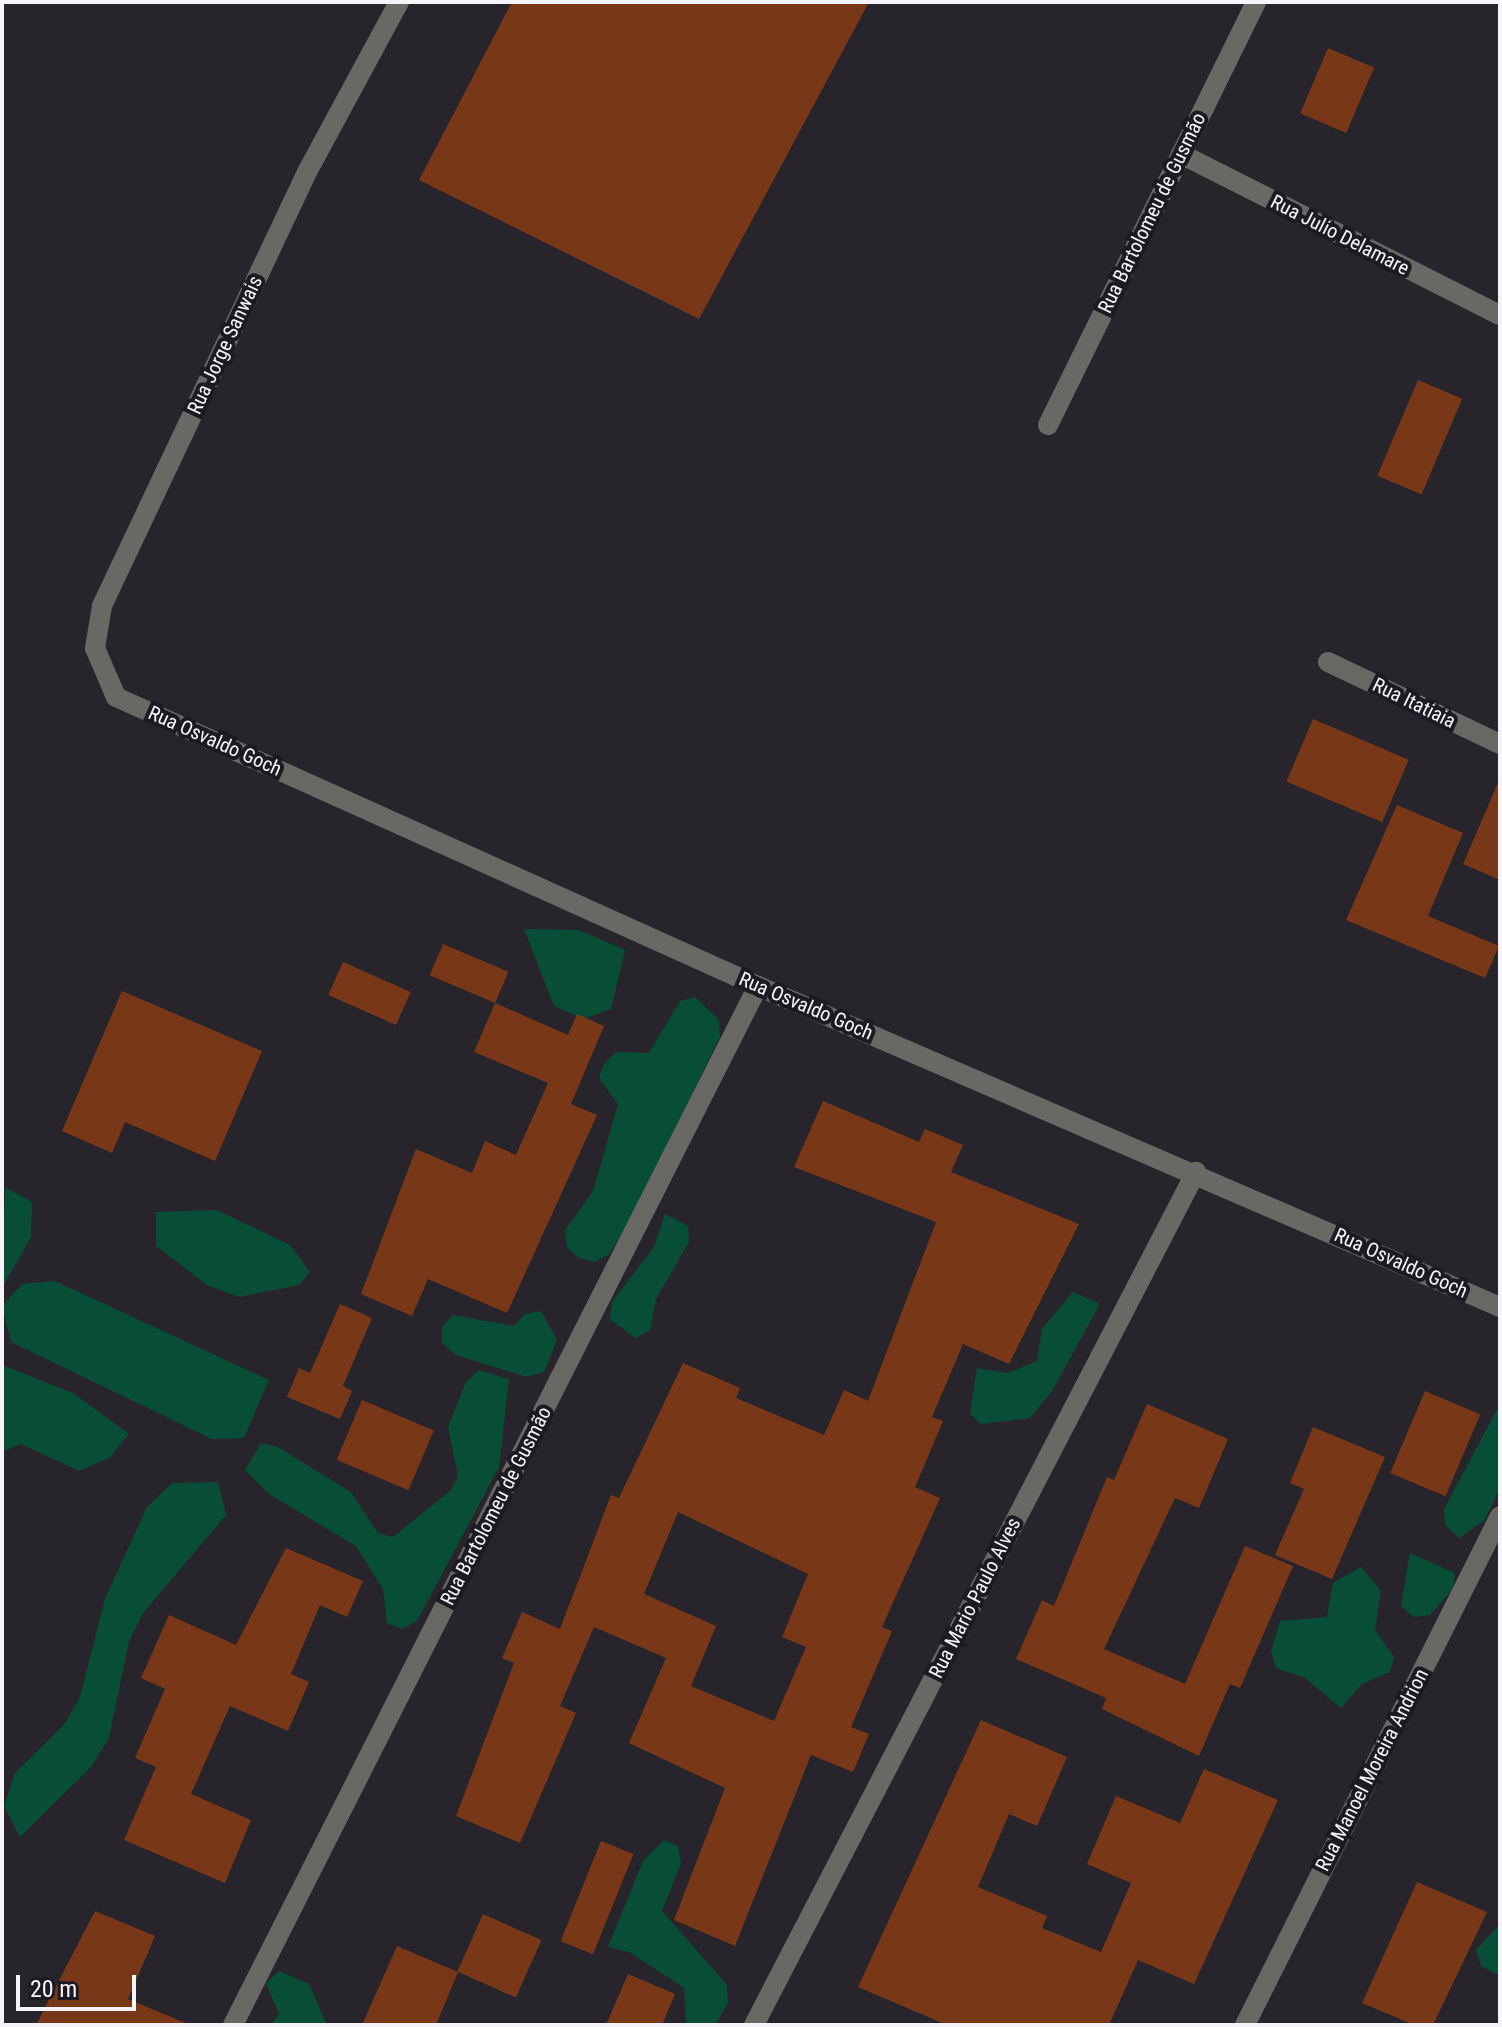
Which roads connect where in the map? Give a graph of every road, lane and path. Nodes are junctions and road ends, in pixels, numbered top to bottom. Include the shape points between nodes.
1 (399, 2) edge
2 (1256, 2) edge
3 (1181, 154) junction
4 (1500, 315) edge
5 (1048, 425) dead end
6 (1328, 662) dead end
7 (116, 697) joint
8 (1500, 744) edge
9 (758, 986) junction
10 (1196, 1172) junction
11 (1500, 1307) edge
12 (1500, 1516) edge
13 (233, 2025) edge
14 (754, 2025) edge
15 (1245, 2025) edge

1 - 7 street, Rua Jorge Sanwais via 308,170 102,606 95,648
2 - 3 street, Rua Bartolomeu de Gusmão
3 - 4 street, Rua Julio Delamare
3 - 5 street, Rua Bartolomeu de Gusmão
6 - 8 street, Rua Itatiaia
7 - 9 street, Rua Osvaldo Goch
9 - 10 street, Rua Osvaldo Goch
9 - 13 street, Rua Bartolomeu de Gusmão
10 - 11 street, Rua Osvaldo Goch
10 - 14 street, Rua Mario Paulo Alves
12 - 15 street, Rua Manoel Moreira Andrion

